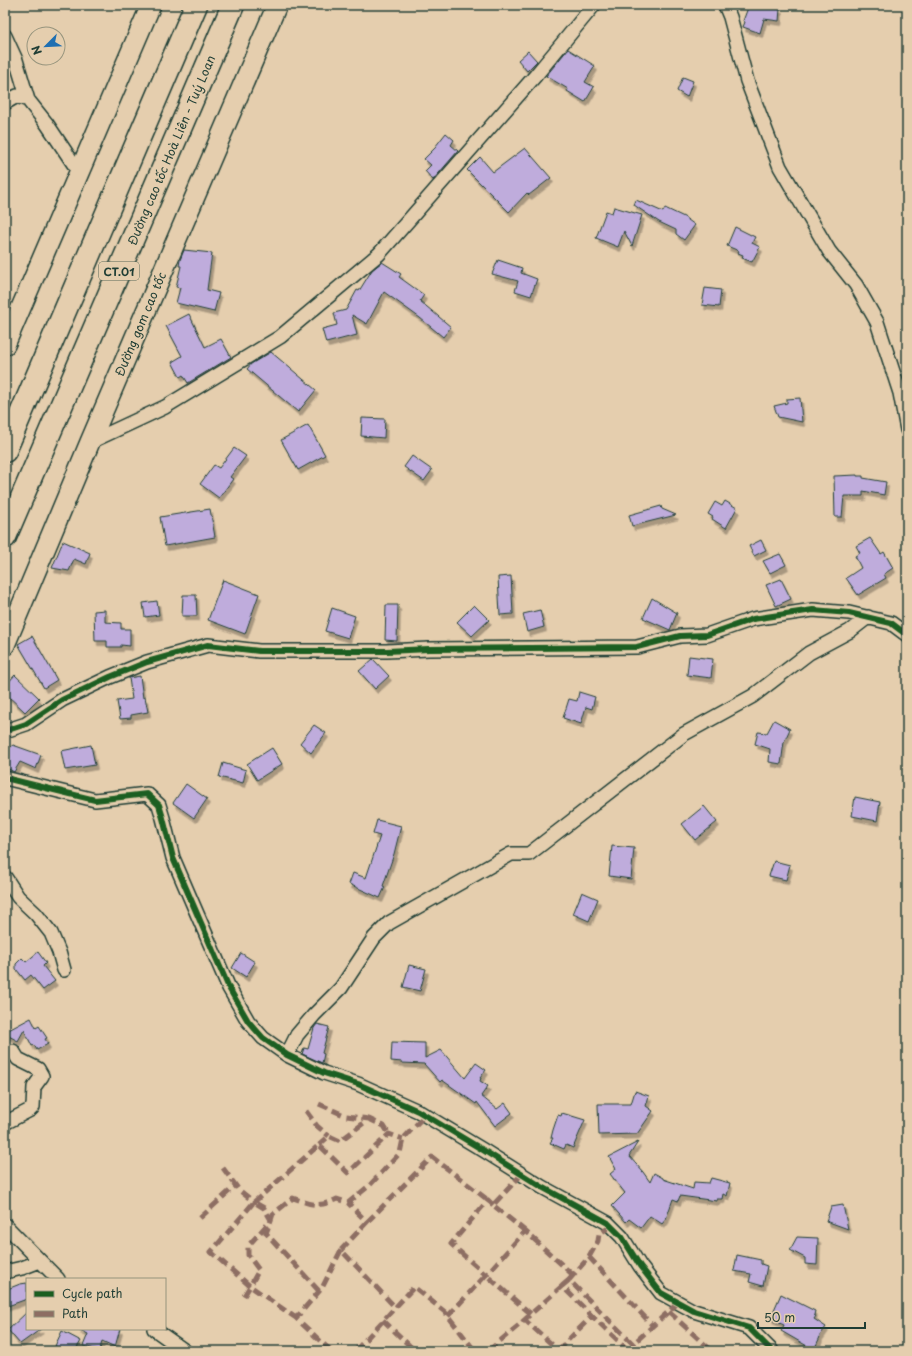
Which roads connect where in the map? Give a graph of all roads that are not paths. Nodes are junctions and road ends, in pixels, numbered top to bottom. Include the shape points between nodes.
1 (151, 5) edge
2 (196, 5) edge
3 (233, 5) edge
4 (278, 5) edge
5 (594, 5) edge
6 (725, 5) edge
7 (5, 36) edge
8 (28, 100) junction
9 (5, 103) edge
10 (79, 172) junction
11 (5, 345) edge
12 (907, 430) edge
13 (90, 442) junction
14 (5, 451) edge
15 (5, 537) edge
16 (868, 617) junction
17 (907, 635) edge
18 (5, 644) edge
19 (5, 731) edge
20 (5, 778) edge
21 (5, 877) edge
22 (64, 970) dead end
23 (13, 1051) dead end
24 (287, 1055) junction
25 (5, 1123) edge
26 (5, 1225) edge
27 (40, 1260) junction
28 (5, 1272) edge
29 (57, 1278) edge
30 (155, 1330) edge
31 (185, 1351) edge
32 (772, 1351) edge

1 - 10 main road
2 - 14 highway, CT.01
3 - 15 highway, Đường cao tốc Hoà Liên - Tuý Loan / CT.01
4 - 13 main road, Đường gom cao tốc
5 - 13 street via 536,75 378,254 280,337 165,407
6 - 12 street via 747,81 780,167 829,251 856,285 877,322 900,393
7 - 8 street via 16,60
8 - 9 street via 17,96
8 - 10 street
10 - 11 main road
13 - 18 main road, Đường gom cao tốc
16 - 17 street via 890,623
16 - 19 street via 849,612 813,610 753,619 707,635 680,636 637,647 259,652 208,645 147,662 110,676 62,700 26,724
16 - 24 street via 850,631 809,653 753,696 684,734 529,854 511,854 388,923 374,938 341,988 297,1035
20 - 24 street via 95,800 147,794 159,805 173,858 229,988 248,1021 263,1038
21 - 22 street via 18,897 51,933
23 - 25 street via 18,1059 38,1069 42,1076 33,1090 33,1107
24 - 32 street via 324,1074 358,1084 418,1111 542,1187 608,1223 622,1237 661,1293 694,1311 749,1328
26 - 27 street
27 - 28 street
27 - 29 street
30 - 31 street

